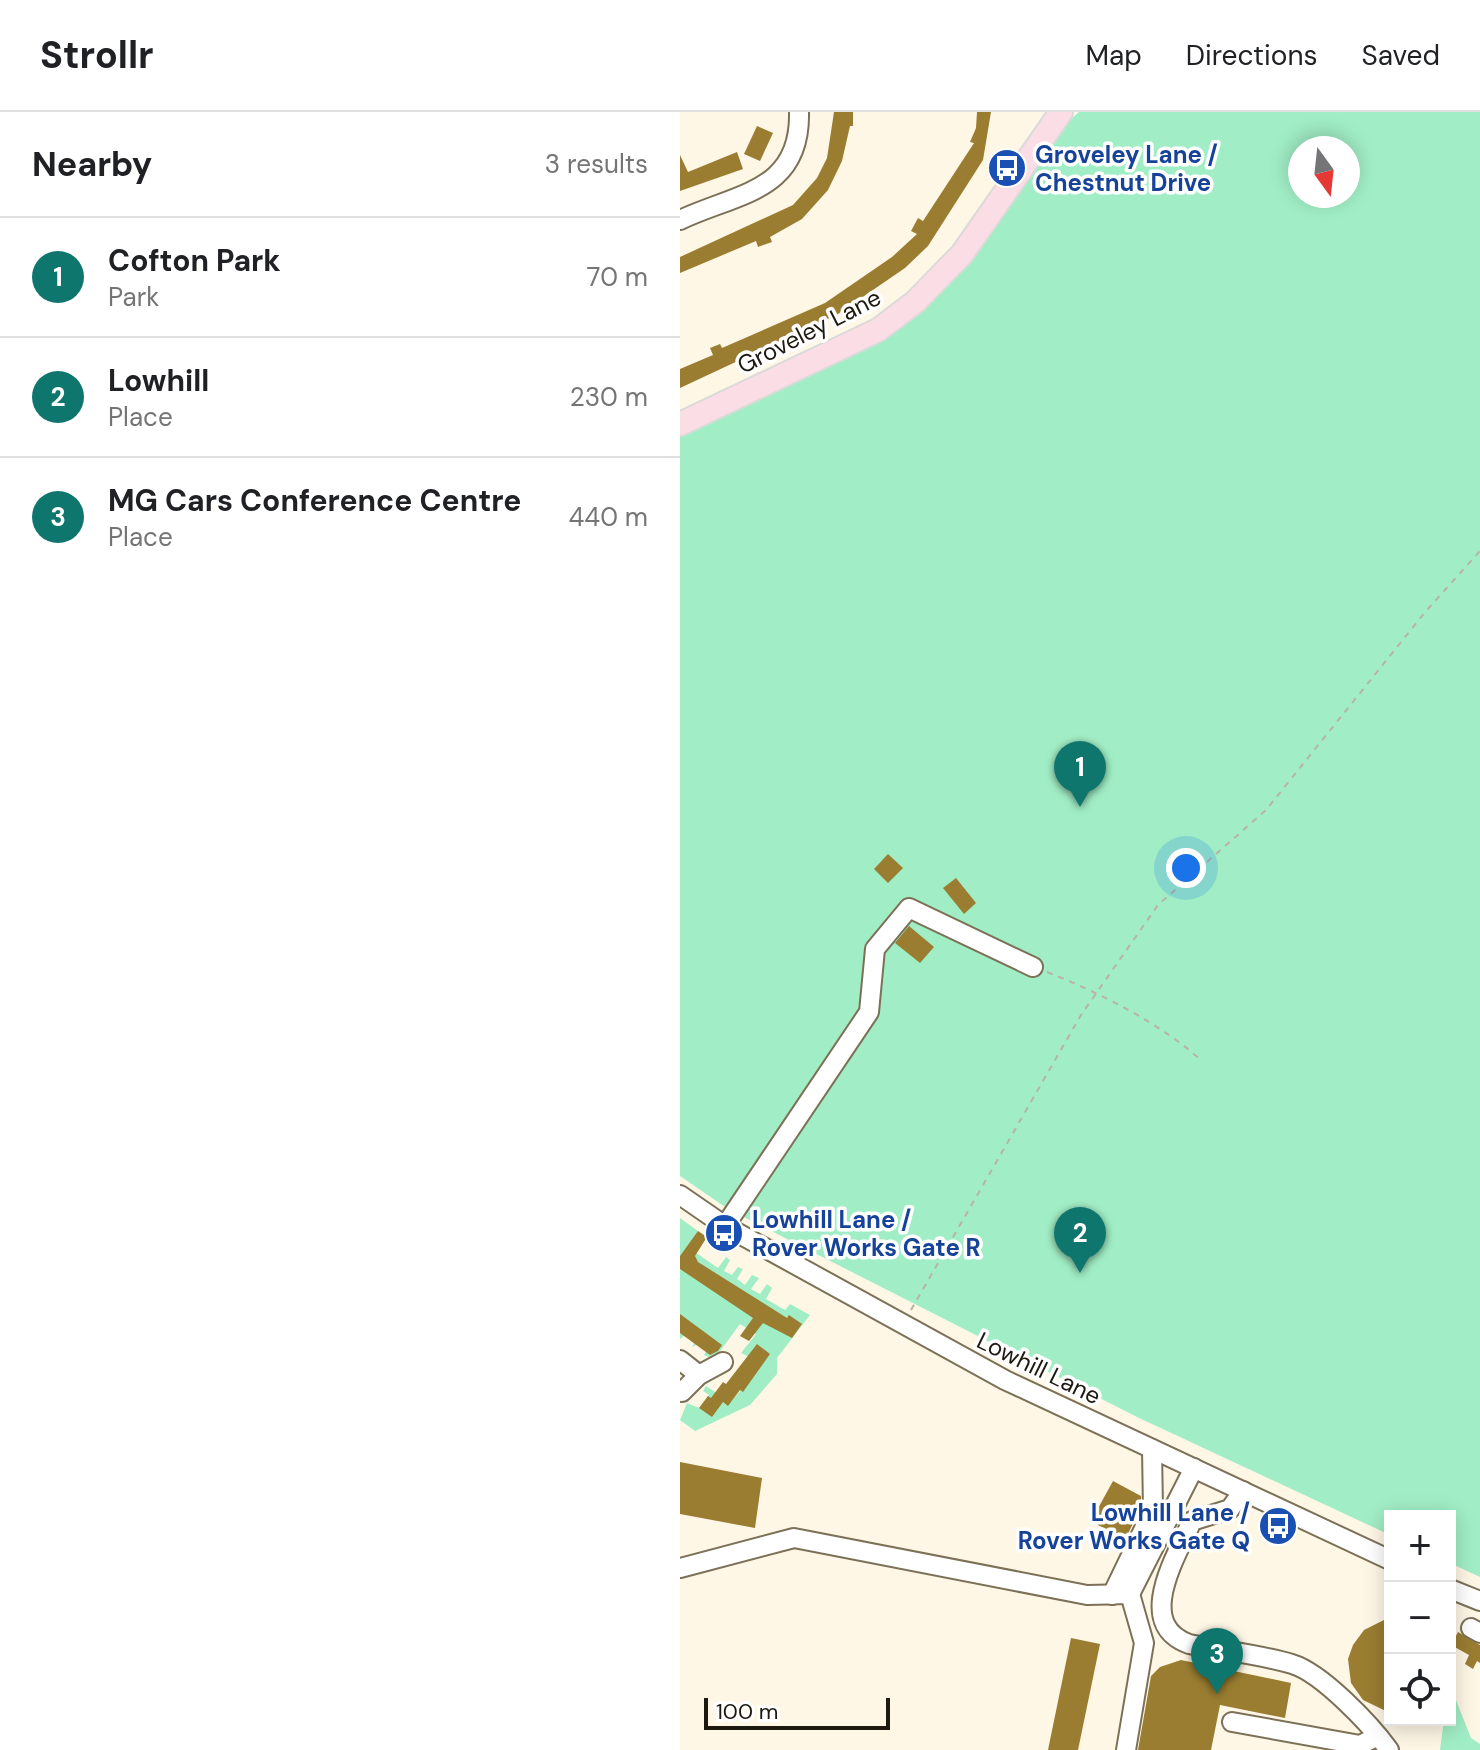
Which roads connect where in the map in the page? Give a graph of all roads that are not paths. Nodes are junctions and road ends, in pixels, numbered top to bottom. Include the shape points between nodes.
1 (799, 112) edge
2 (1061, 112) edge
3 (680, 220) edge
4 (680, 424) edge
5 (1033, 967) road end
6 (680, 1195) edge
7 (725, 1226) junction
8 (680, 1360) edge
9 (723, 1362) dead end
10 (699, 1375) junction
11 (682, 1392) dead end
12 (1152, 1449) junction
13 (1194, 1468) junction
14 (1243, 1491) junction
15 (1384, 1557) edge
16 (680, 1568) edge
17 (1456, 1591) edge
18 (1121, 1594) junction
19 (1480, 1601) edge
20 (1232, 1722) dead end
21 (1384, 1743) edge
22 (1126, 1750) edge

1 - 3 street via 800,128 785,170 762,188
2 - 4 main road, Groveley Lane via 962,254 915,302 878,330
5 - 7 street via 909,908 875,949 869,1012
6 - 7 street, Lowhill Lane
7 - 12 street, Lowhill Lane via 1005,1380
8 - 10 street
9 - 10 street
10 - 11 street
12 - 13 street, Lowhill Lane
12 - 18 street via 1153,1510
13 - 14 street, Lowhill Lane
13 - 18 street
14 - 15 street, Lowhill Lane
14 - 21 street via 1230,1509 1192,1521 1160,1596 1165,1627 1173,1638 1189,1644 1295,1665 1318,1679
16 - 18 street via 794,1538 1087,1595
17 - 19 street
18 - 22 street via 1144,1643
20 - 21 street via 1360,1745

